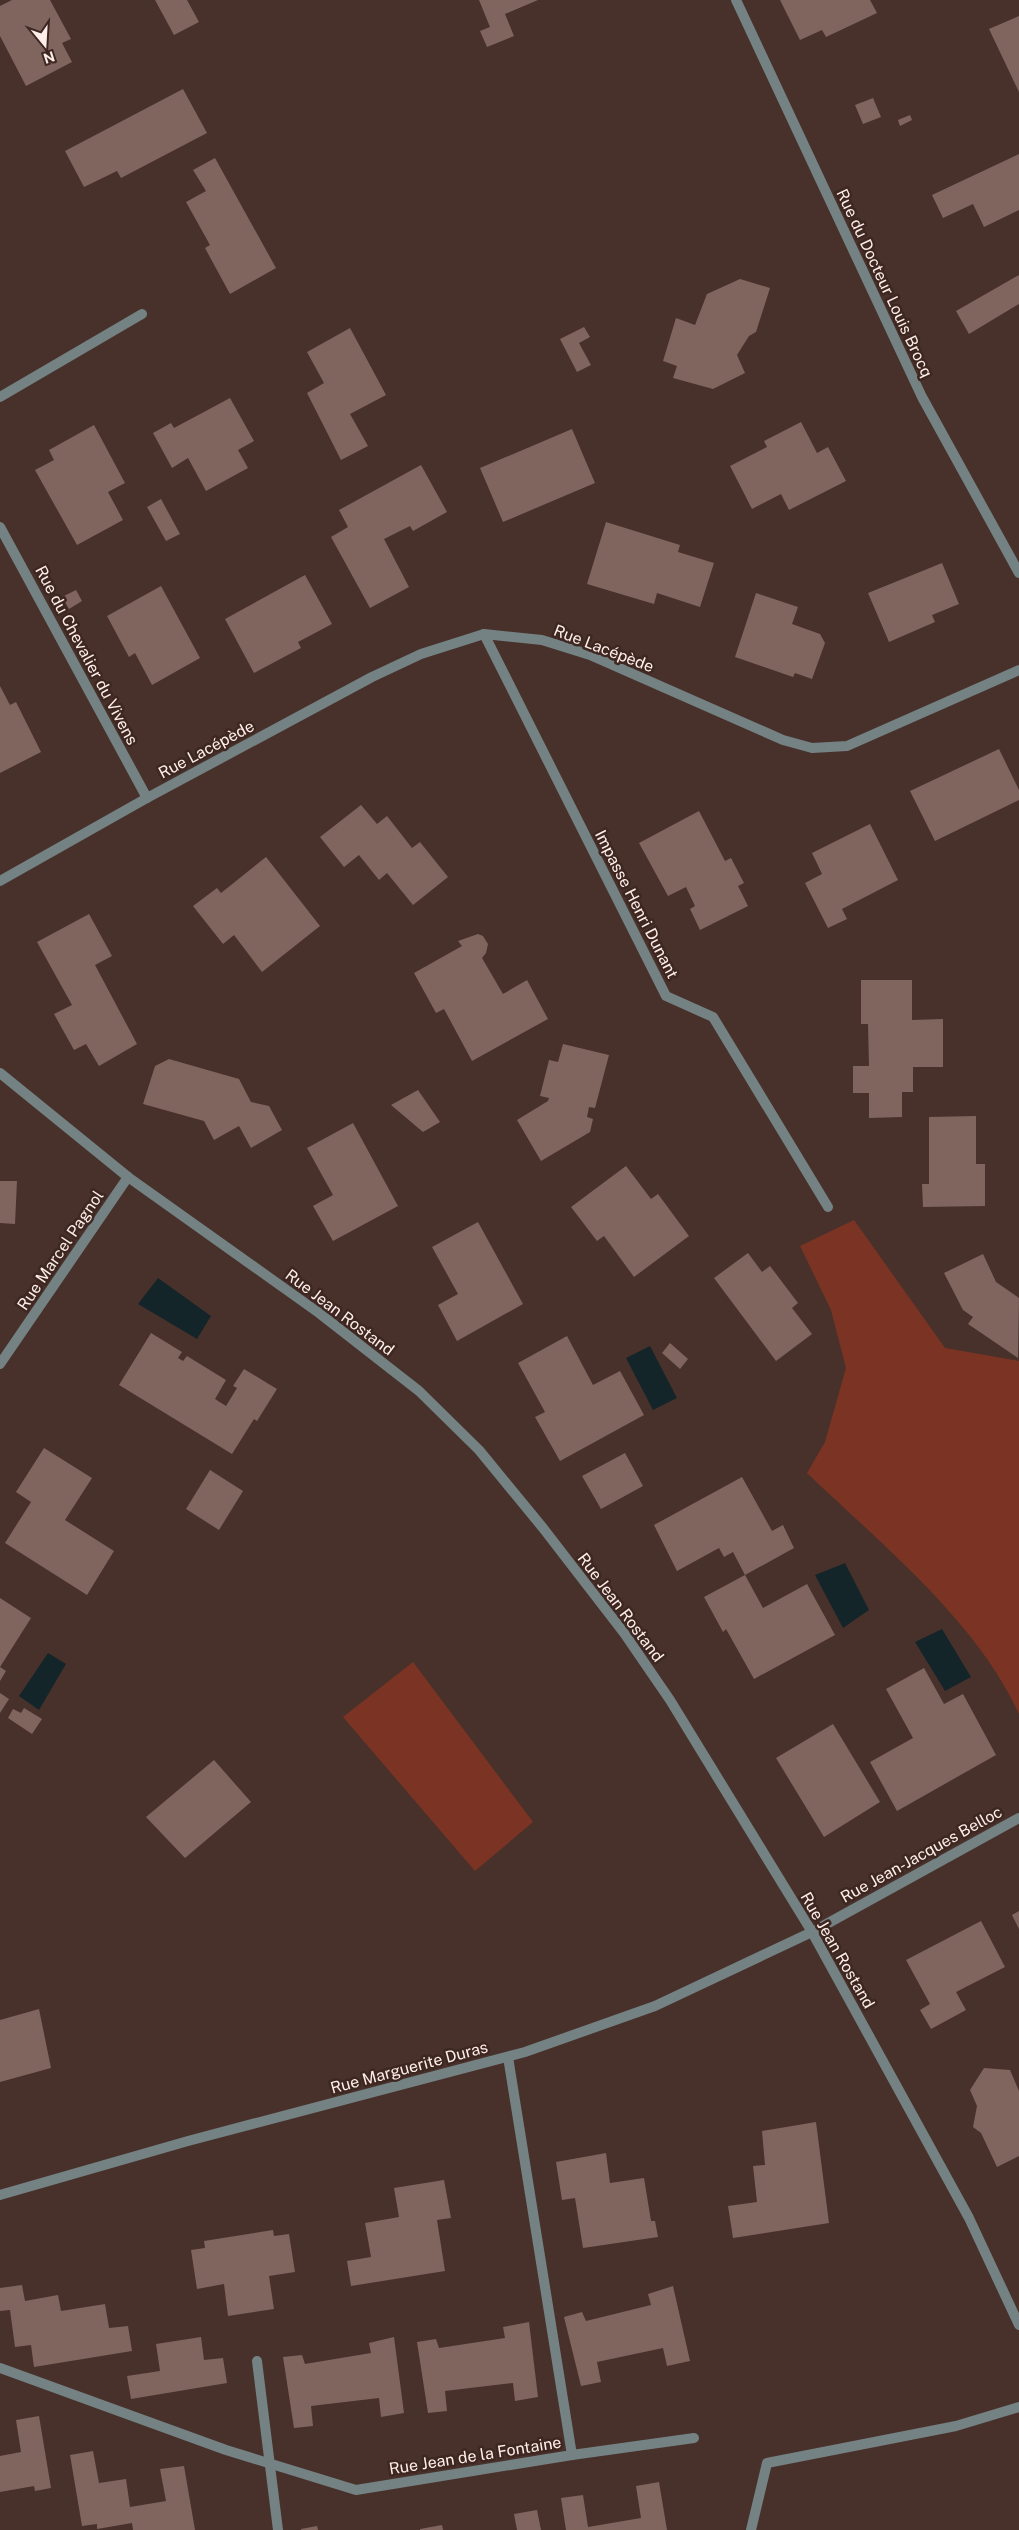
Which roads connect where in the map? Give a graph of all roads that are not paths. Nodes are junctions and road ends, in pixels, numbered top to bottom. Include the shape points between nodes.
1 (736, 0) edge
2 (142, 314) dead end
3 (0, 397) edge
4 (0, 527) edge
5 (1019, 574) edge
6 (484, 634) junction
7 (1019, 670) edge
8 (147, 798) junction
9 (0, 881) edge
10 (0, 1073) edge
11 (128, 1177) junction
12 (828, 1207) dead end
13 (0, 1364) edge
14 (1019, 1818) edge
15 (812, 1932) junction
16 (508, 2057) junction
17 (0, 2195) edge
18 (1019, 2325) edge
19 (257, 2361) dead end
20 (0, 2368) edge
21 (1019, 2407) edge
22 (694, 2438) dead end
23 (572, 2455) junction
24 (270, 2464) junction
25 (278, 2530) edge
26 (751, 2530) edge

1 - 5 street, Rue du Docteur Louis Brocq via 922,397
2 - 3 street
4 - 8 street, Rue du Chevalier du Vivens
6 - 7 street, Rue Lacépède via 542,640 590,655 783,740 812,748 847,746
6 - 8 street, Rue Lacépède via 421,654 372,677
6 - 12 street, Impasse Henri Dunant via 666,996 713,1017
8 - 9 street, Rue Lacépède
10 - 11 street, Rue Jean Rostand
11 - 13 street, Rue Marcel Pagnol
11 - 15 street, Rue Jean Rostand via 327,1319 419,1391 479,1450 624,1633 670,1700
14 - 15 street, Rue Jean-Jacques Belloc
15 - 16 street, Rue Marguerite Duras via 655,2006
15 - 18 street, Rue Jean Rostand via 969,2218
16 - 17 street, Rue Marguerite Duras via 188,2141
16 - 23 street, Rue Jean de la Fontaine
19 - 24 street
20 - 24 street, Rue Jean de la Fontaine
21 - 26 street via 956,2426 767,2463
22 - 23 street
23 - 24 street, Rue Jean de la Fontaine via 356,2490
24 - 25 street

